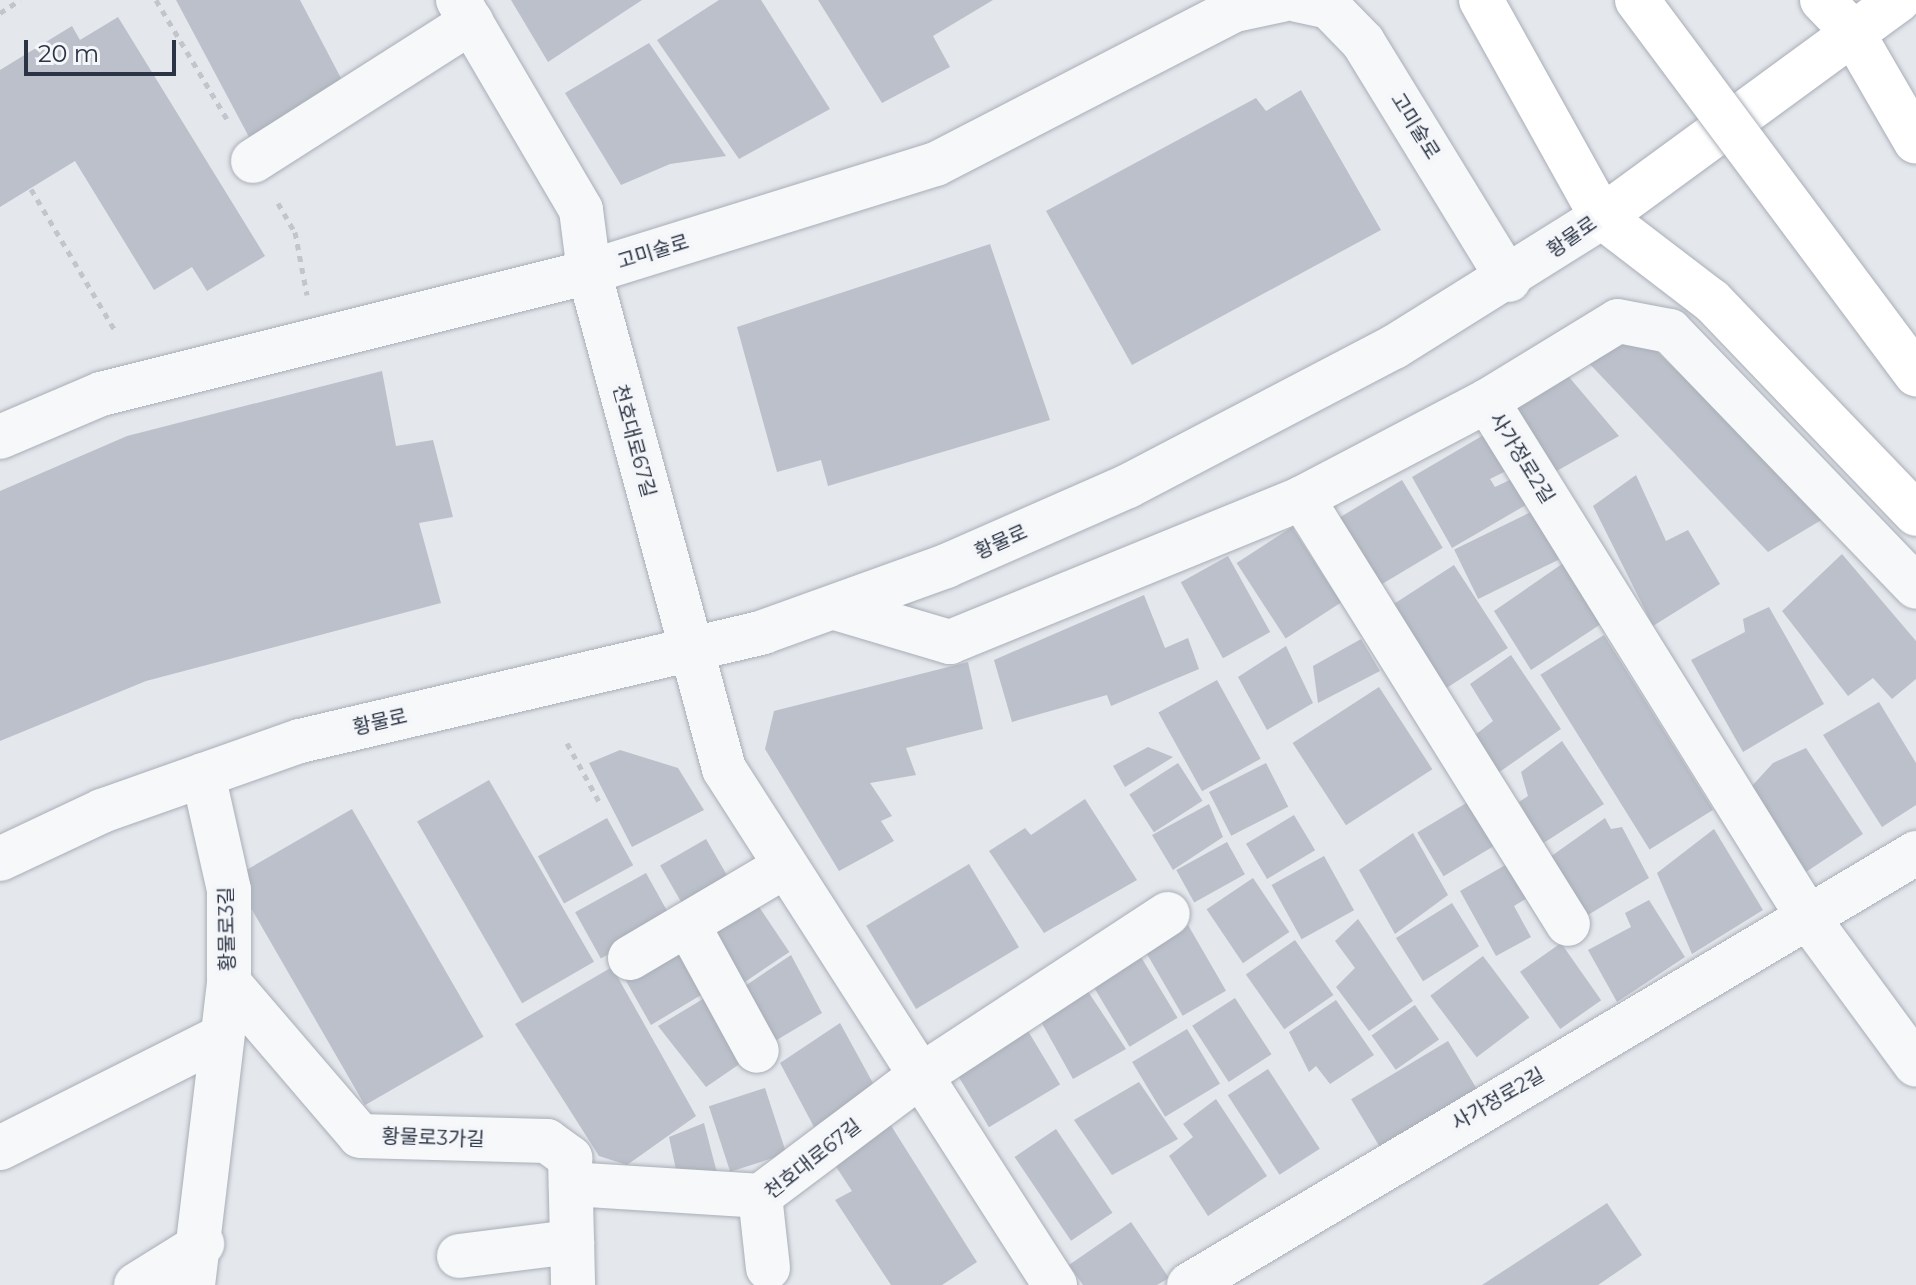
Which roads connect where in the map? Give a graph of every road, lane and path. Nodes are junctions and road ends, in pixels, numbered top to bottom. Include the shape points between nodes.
1 (20, 0) edge
2 (1282, 0) edge
3 (1297, 0) edge
4 (1481, 0) edge
5 (1637, 0) edge
6 (1899, 0) edge
7 (464, 11) edge
8 (0, 13) edge
9 (1837, 15) edge
10 (1916, 142) edge
11 (253, 161) dead end
12 (31, 189) dead end
13 (1602, 217) junction
14 (589, 272) junction
15 (1509, 280) junction
16 (116, 332) dead end
17 (1916, 374) edge
18 (1487, 401) junction
19 (0, 437) edge
20 (1302, 498) junction
21 (1916, 514) edge
22 (1916, 587) edge
23 (835, 608) junction
24 (690, 649) junction
25 (567, 743) dead end
26 (203, 775) junction
27 (601, 805) dead end
28 (1916, 853) edge
29 (0, 859) edge
30 (784, 867) junction
31 (1168, 914) dead end
32 (1811, 922) junction
33 (1568, 924) dead end
34 (689, 927) junction
35 (630, 958) dead end
36 (229, 983) junction
37 (219, 1038) junction
38 (757, 1051) dead end
39 (1916, 1065) edge
40 (920, 1076) junction
41 (0, 1148) edge
42 (571, 1184) junction
43 (760, 1196) junction
44 (572, 1242) junction
45 (459, 1256) dead end
46 (197, 1265) edge
47 (768, 1268) dead end
48 (136, 1285) edge
49 (573, 1285) edge
50 (1055, 1285) edge
51 (1189, 1285) edge

1 - 8 path
2 - 14 street, 고미술로 via 1235,10 936,164
3 - 15 street, 고미술로 via 1329,7 1363,42
4 - 13 main road
5 - 17 main road, bridge
6 - 9 main road, 황물로
7 - 11 street, 천호대로67길
7 - 14 street, 천호대로67길 via 581,210
9 - 10 main road
9 - 13 main road, 황물로
12 - 16 path
13 - 15 street, 황물로
13 - 21 main road via 1712,301
14 - 19 street, 고미술로 via 101,394
14 - 24 street, 천호대로67길
15 - 23 street, 황물로 via 1128,486
18 - 20 street
18 - 22 street via 1618,321 1670,331
18 - 32 street, 사가정로2길
20 - 23 street via 950,642
20 - 33 street
23 - 24 street, 황물로
24 - 26 street, 황물로 via 300,741
24 - 30 street, 천호대로67길 via 724,769
25 - 27 path
26 - 29 street, 황물로
26 - 36 street, 황물로3길 via 229,890
28 - 32 street, 사가정로2길
30 - 34 street
30 - 40 street, 천호대로67길
31 - 40 street
32 - 39 street, 사가정로2길
32 - 51 street, 사가정로2길 via 1370,1172
34 - 35 street
34 - 38 street
36 - 37 street, 황물로3길
36 - 42 street, 황물로3가길 via 360,1136 547,1141 570,1158
37 - 41 street
37 - 46 street, 황물로3길
40 - 43 street, 천호대로67길
40 - 50 street, 천호대로67길
42 - 43 street
42 - 44 street, 황물로3가길
43 - 47 street, 천호대로67길
44 - 45 street
44 - 49 street, 황물로3가길
46 - 48 street, 황물로3길

